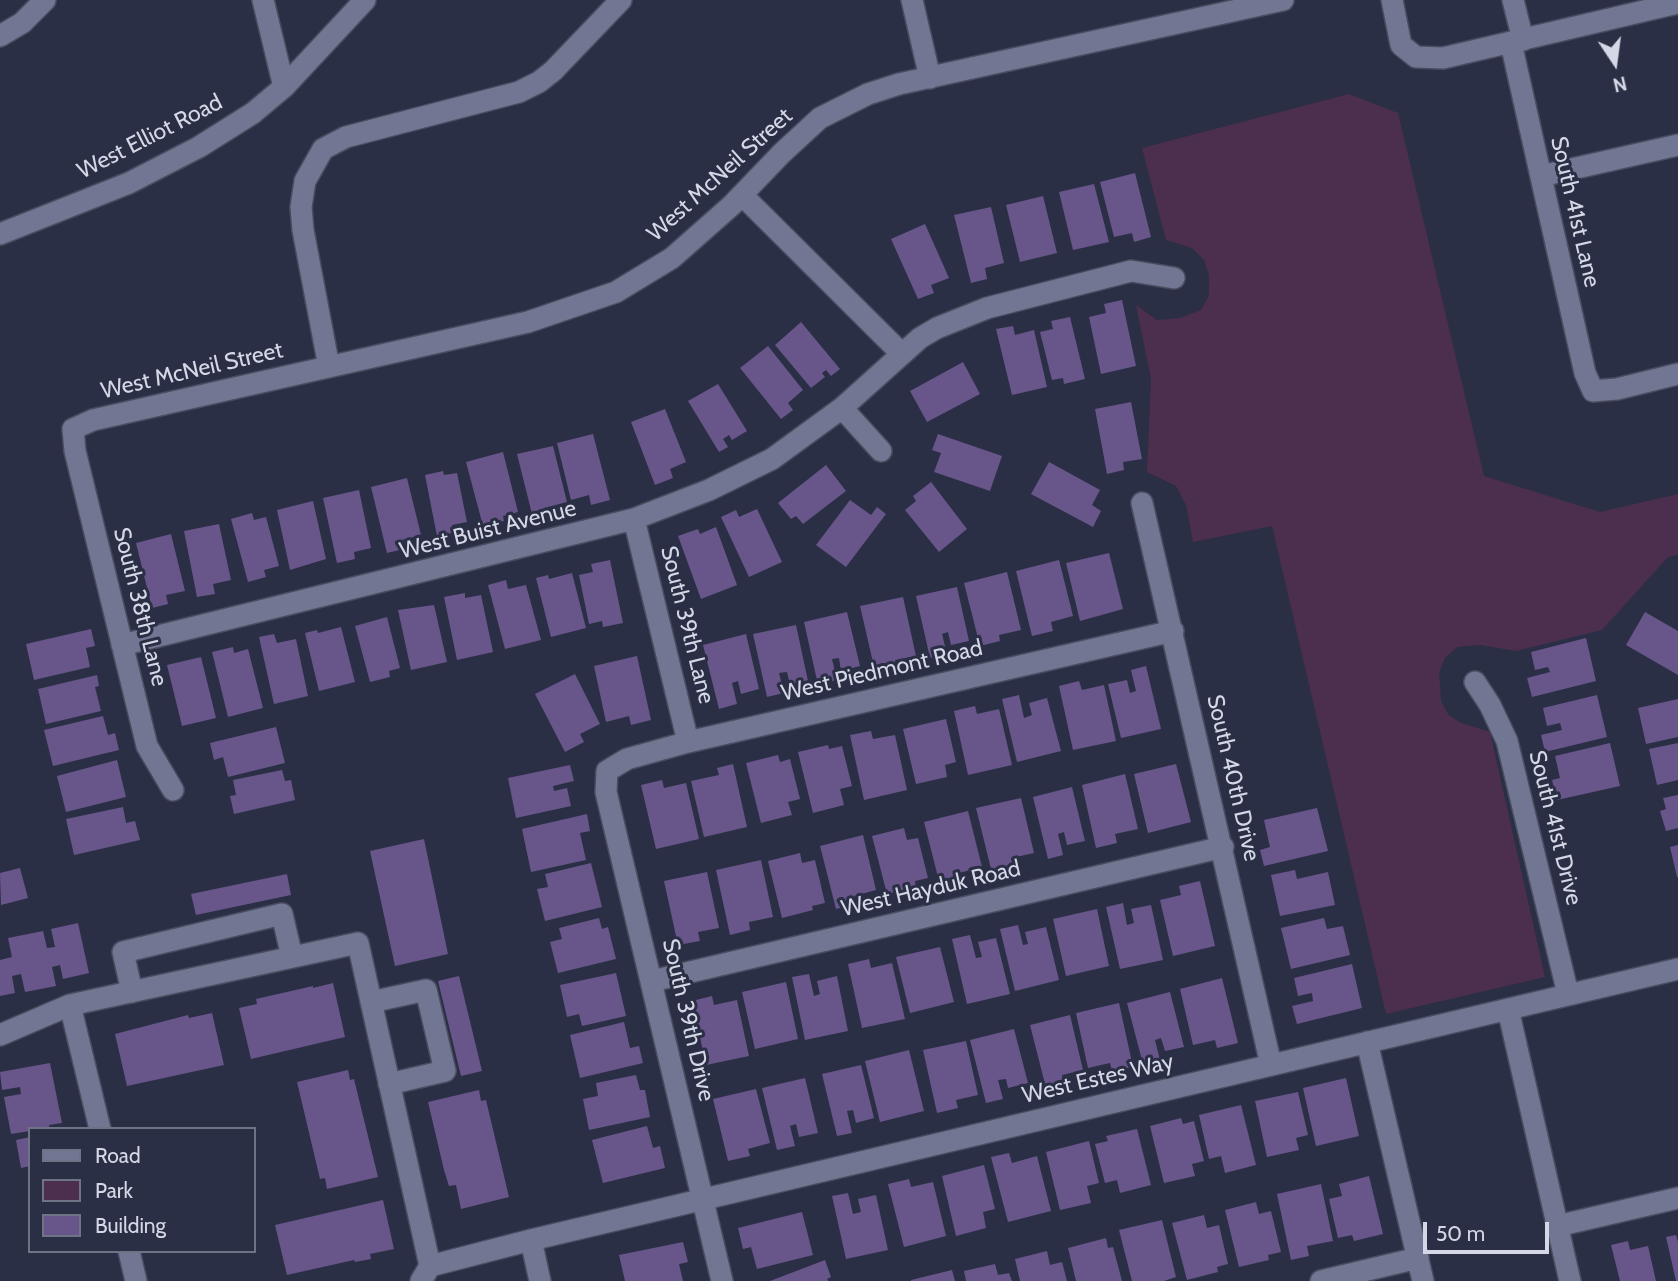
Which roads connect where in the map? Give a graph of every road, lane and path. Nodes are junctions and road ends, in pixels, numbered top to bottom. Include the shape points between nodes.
1 (263, 0) edge
2 (365, 0) edge
3 (621, 0) edge
4 (912, 0) edge
5 (1283, 0) edge
6 (1392, 0) edge
7 (1513, 0) edge
8 (43, 2) edge
9 (1678, 3) edge
10 (0, 36) edge
11 (1517, 41) junction
12 (930, 78) junction
13 (284, 87) junction
14 (1678, 145) edge
15 (1541, 176) junction
16 (742, 195) junction
17 (0, 234) edge
18 (1174, 278) dead end
19 (902, 354) junction
20 (329, 367) junction
21 (1678, 374) edge
22 (842, 408) junction
23 (73, 429) joint
24 (881, 451) dead end
25 (1142, 503) dead end
26 (634, 519) junction
27 (1173, 631) junction
28 (122, 645) junction
29 (1475, 681) dead end
30 (688, 742) junction
31 (607, 771) joint
32 (173, 790) dead end
33 (1223, 847) junction
34 (292, 957) junction
35 (1678, 969) edge
36 (652, 981) junction
37 (132, 992) junction
38 (1568, 994) junction
39 (371, 1002) junction
40 (71, 1006) junction
41 (1508, 1009) junction
42 (0, 1035) edge
43 (1367, 1042) junction
44 (1271, 1065) junction
45 (389, 1084) junction
46 (100, 1127) edge
47 (1678, 1198) edge
48 (702, 1201) junction
49 (1557, 1226) junction
50 (531, 1240) junction
51 (129, 1253) edge
52 (1418, 1258) junction
53 (425, 1273) edge
54 (136, 1281) edge
55 (540, 1281) edge
56 (722, 1281) edge
57 (1321, 1281) edge
58 (1423, 1281) edge
59 (1570, 1281) edge

1 - 13 street
2 - 13 street, West Elliot Road
3 - 20 street via 539,82 519,92 346,137 323,149 305,181 301,207
4 - 12 street
5 - 12 street, West McNeil Street
6 - 11 street via 1401,45 1416,57 1443,58
7 - 11 street, South 41st Lane
8 - 10 street
9 - 11 street
11 - 15 street, South 41st Lane
12 - 16 street, West McNeil Street via 868,94 820,118
13 - 17 street, West Elliot Road via 199,147 128,183
14 - 15 street
15 - 21 street, South 41st Lane via 1585,373 1593,391
16 - 19 street
16 - 20 street, West McNeil Street via 672,257 616,292 528,322
18 - 19 street, West Buist Avenue via 1131,271 987,308 937,328
19 - 22 street, West Buist Avenue
20 - 23 street, West McNeil Street via 93,420
22 - 24 street
22 - 26 street, West Buist Avenue via 772,458 709,490
23 - 28 street, South 38th Lane
25 - 27 street, South 40th Drive
26 - 28 street, West Buist Avenue
26 - 30 street, South 39th Lane
27 - 30 street, West Piedmont Road
27 - 33 street, South 40th Drive
28 - 32 street, South 38th Lane via 147,746
29 - 38 street, South 41st Drive via 1507,741
30 - 31 street, West Piedmont Road via 627,760
31 - 36 street, South 39th Drive via 606,792
33 - 36 street, West Hayduk Road
33 - 44 street, South 40th Drive
34 - 37 street
34 - 37 street via 282,914 123,952
34 - 39 street via 358,943
35 - 38 street, West Estes Way
36 - 48 street, South 39th Drive
37 - 40 street
38 - 41 street, West Estes Way
39 - 45 street
39 - 45 street via 426,990 446,1071
40 - 42 street
40 - 46 street
41 - 43 street, West Estes Way
41 - 49 street
43 - 44 street, West Estes Way
43 - 52 street
44 - 48 street, West Estes Way
45 - 53 street
47 - 49 street
48 - 50 street, West Estes Way
48 - 56 street, South 39th Drive
49 - 59 street
50 - 53 street, West Estes Way
50 - 55 street
51 - 54 street
52 - 57 street
52 - 58 street

